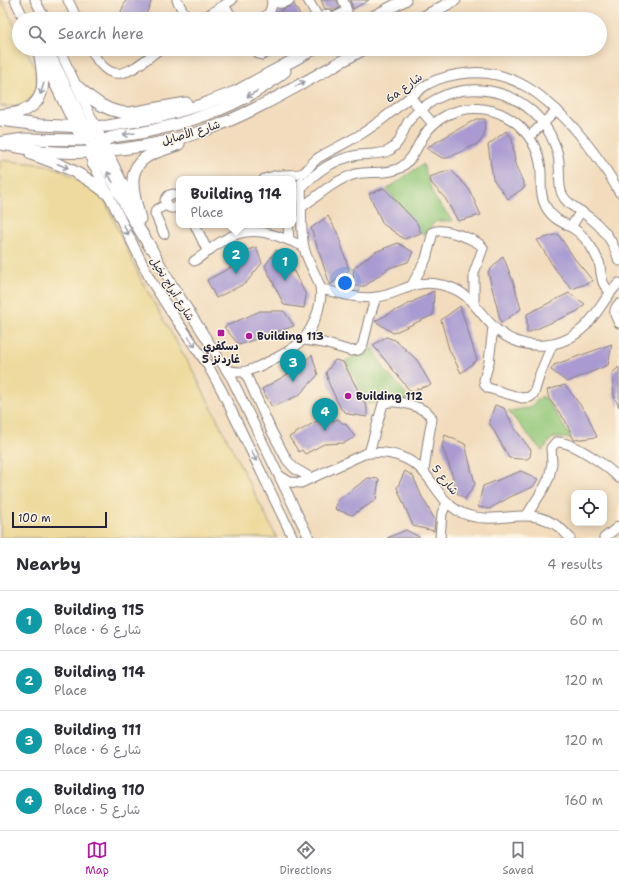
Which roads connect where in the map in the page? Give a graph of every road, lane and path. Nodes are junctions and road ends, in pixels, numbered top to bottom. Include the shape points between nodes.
1 (15, 0) edge
2 (35, 0) edge
3 (68, 0) edge
4 (178, 0) edge
5 (232, 0) edge
6 (272, 0) edge
7 (290, 0) edge
8 (302, 0) edge
9 (308, 0) edge
10 (405, 0) edge
11 (455, 0) edge
12 (342, 3) edge
13 (224, 6) junction
14 (21, 12) edge
15 (41, 12) edge
16 (74, 12) edge
17 (184, 12) edge
18 (214, 12) edge
19 (229, 12) edge
20 (270, 12) edge
21 (312, 12) edge
22 (313, 12) edge
23 (341, 12) edge
24 (382, 12) edge
25 (433, 12) edge
26 (42, 56) edge
27 (44, 56) edge
28 (63, 56) edge
29 (96, 56) edge
30 (151, 56) edge
31 (300, 56) edge
32 (303, 56) edge
33 (351, 56) edge
34 (78, 86) junction
35 (224, 96) junction
36 (410, 97) junction
37 (421, 110) junction
38 (557, 110) junction
39 (0, 115) edge
40 (0, 120) edge
41 (543, 123) junction
42 (433, 124) junction
43 (85, 127) junction
44 (202, 132) junction
45 (530, 136) junction
46 (0, 143) edge
47 (94, 146) junction
48 (93, 164) joint
49 (301, 174) junction
50 (277, 176) edge
51 (301, 188) junction
52 (619, 192) edge
53 (109, 195) junction
54 (176, 195) edge
55 (166, 204) junction
56 (176, 206) edge
57 (302, 207) junction
58 (581, 211) junction
59 (140, 219) junction
60 (571, 227) junction
61 (196, 228) edge
62 (288, 228) edge
63 (242, 229) edge
64 (164, 234) dead end
65 (289, 240) junction
66 (303, 246) junction
67 (150, 247) junction
68 (208, 252) junction
69 (619, 261) edge
70 (194, 262) dead end
71 (619, 283) edge
72 (412, 285) junction
73 (321, 289) junction
74 (609, 294) junction
75 (376, 297) junction
76 (474, 302) junction
77 (618, 304) edge
78 (619, 323) edge
79 (493, 327) junction
80 (304, 340) junction
81 (552, 345) junction
82 (226, 369) junction
83 (245, 372) junction
84 (238, 390) junction
85 (369, 453) junction
86 (424, 472) junction
87 (280, 476) junction
88 (311, 478) junction
89 (619, 478) edge
90 (301, 482) junction
91 (447, 502) junction
92 (293, 504) junction
93 (527, 515) junction
94 (619, 526) edge
95 (293, 538) edge
96 (309, 538) edge
97 (440, 538) edge
98 (570, 538) edge
99 (604, 538) edge

1 - 14 street
2 - 15 street
3 - 16 street
4 - 17 street
5 - 13 street
6 - 7 street via 282,4
6 - 20 street
8 - 21 street
9 - 22 street
10 - 24 main road
11 - 25 main road
12 - 23 street via 347,11
13 - 18 street
13 - 19 street
26 -> 39 main road via 44,83 37,100 23,111
27 - 43 main road
28 - 34 street
29 - 30 street via 107,70 125,73 135,69
31 - 35 main road via 246,87
32 -> 47 main road via 265,86 230,105 177,124 113,137
44 -> 33 main road, شارع الأصايل via 263,104
34 - 35 main road via 97,103 122,113
34 - 43 street
35 - 43 main road via 181,112 127,123
36 - 37 street
36 - 38 street, 6a شارع via 440,79 462,73 486,73 520,82
36 - 49 street, 6a شارع via 374,126 318,159
37 - 41 street via 449,94 485,90 501,93 520,102
37 - 42 street
37 - 51 street via 408,122 399,141 392,148 384,153 349,157 333,163 318,171
38 - 41 street
38 - 52 street, 6a شارع via 594,152
40 - 43 main road
41 - 45 street
41 - 58 street via 557,150 562,195 570,205
42 - 45 street via 455,112 479,109 504,115
42 - 57 street via 425,133 414,155 400,168 388,172 362,173 342,179
43 - 47 main road
43 - 47 main road via 82,132
44 - 47 main road, شارع الأصايل via 140,146
44 - 59 main road via 180,144 153,153 140,162 132,184
45 - 60 street via 540,163 543,202 554,218
46 - 47 main road, شارع الأصايل via 42,151
46 -> 53 main road via 67,167
47 - 48 main road
47 - 59 street, شارع أبراج نخيل
67 -> 47 main road
48 - 53 street, شارع أبراج نخيل
49 - 50 street
49 - 51 street
51 - 57 street
53 -> 95 street, شارع أبراج نخيل via 150,279 199,352 222,392
54 - 55 street via 169,195 165,200
55 - 56 street via 169,208
55 - 64 street via 156,210 155,214
57 - 66 street
58 - 60 street
58 - 69 street via 606,234
59 - 67 street, شارع أبراج نخيل
60 - 74 street via 590,245
61 - 68 street
62 - 65 street
63 - 65 street via 264,232
63 - 68 street
65 - 66 street
66 - 73 street
67 - 82 street, شارع أبراج نخيل
68 - 70 street
71 - 74 street
72 - 75 street
72 - 76 street via 443,285
72 - 76 street via 426,259 433,232 450,232 478,243 483,248 474,273
73 - 75 street via 360,298
73 - 80 street via 315,320
74 - 77 street
74 - 81 street via 583,330 565,341
75 - 80 street via 364,344 359,350 351,351
76 - 79 street
77 - 78 street via 614,313
79 - 81 street via 520,343 533,346
79 - 81 street via 484,380 488,388 522,398 530,397 534,393
80 - 83 street via 290,351
82 - 83 street
82 - 84 street, شارع أبراج نخيل
83 - 84 street
83 - 88 street via 287,460 294,468
84 - 87 street, شارع أبراج نخيل
85 - 86 street, شارع 5 via 389,453 402,457
85 - 86 street via 383,404 391,401 415,407 428,412 432,419
85 - 88 street, شارع 5
86 - 91 street, شارع 5
87 - 90 street via 290,482
87 - 92 street, شارع أبراج نخيل
88 - 90 street, شارع 5
89 - 93 street via 586,453 556,442 551,448 552,463 547,483
90 - 92 street
91 - 93 street, شارع 5 via 460,512 477,518
91 - 97 street via 442,513
92 - 96 street, شارع أبراج نخيل
93 - 98 street, شارع 5 via 550,522
94 - 99 street

